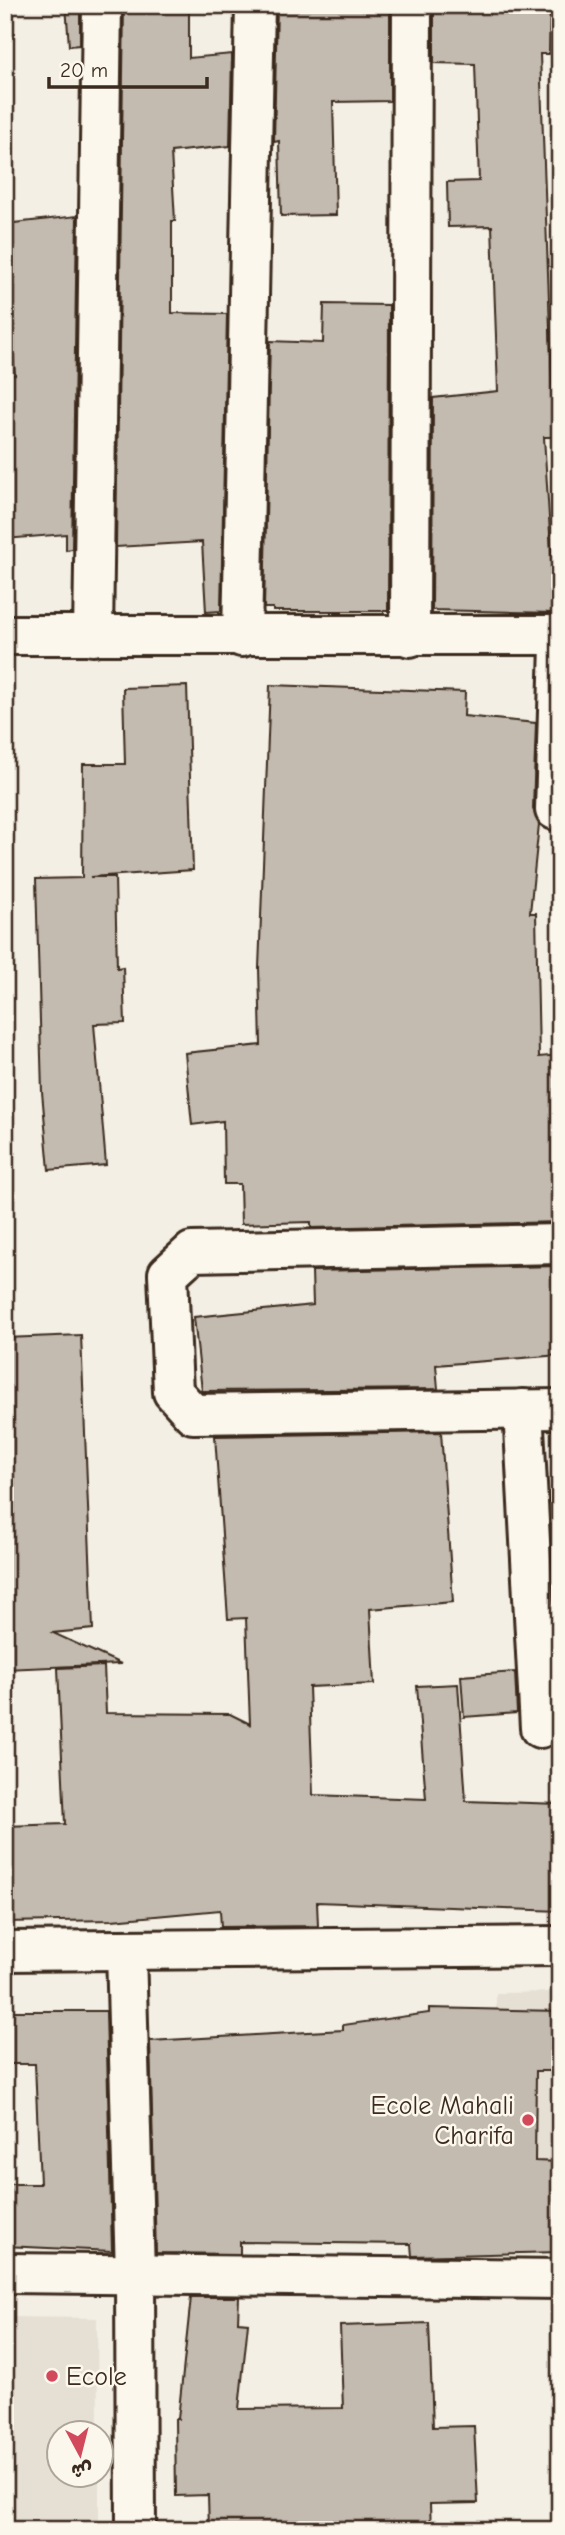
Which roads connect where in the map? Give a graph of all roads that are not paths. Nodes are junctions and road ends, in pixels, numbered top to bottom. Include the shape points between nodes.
1 (102, 5) edge
2 (255, 5) edge
3 (412, 5) edge
4 (5, 635) edge
5 (560, 635) edge
6 (93, 636) junction
7 (242, 637) junction
8 (410, 637) junction
9 (560, 645) edge
10 (555, 810) dead end
11 (560, 1244) edge
12 (541, 1409) edge
13 (540, 1728) dead end
14 (560, 1946) edge
15 (5, 1951) edge
16 (127, 1951) junction
17 (5, 2273) edge
18 (135, 2274) junction
19 (560, 2278) edge
20 (136, 2530) edge

1 - 6 street
2 - 7 street
3 - 8 street
4 - 6 street
5 - 8 street
6 - 7 street
7 - 8 street
9 - 10 street
11 - 12 street via 192,1252 168,1274 173,1392 193,1414
12 - 13 street
14 - 16 street
15 - 16 street
16 - 18 street
17 - 18 street
18 - 19 street
18 - 20 street

